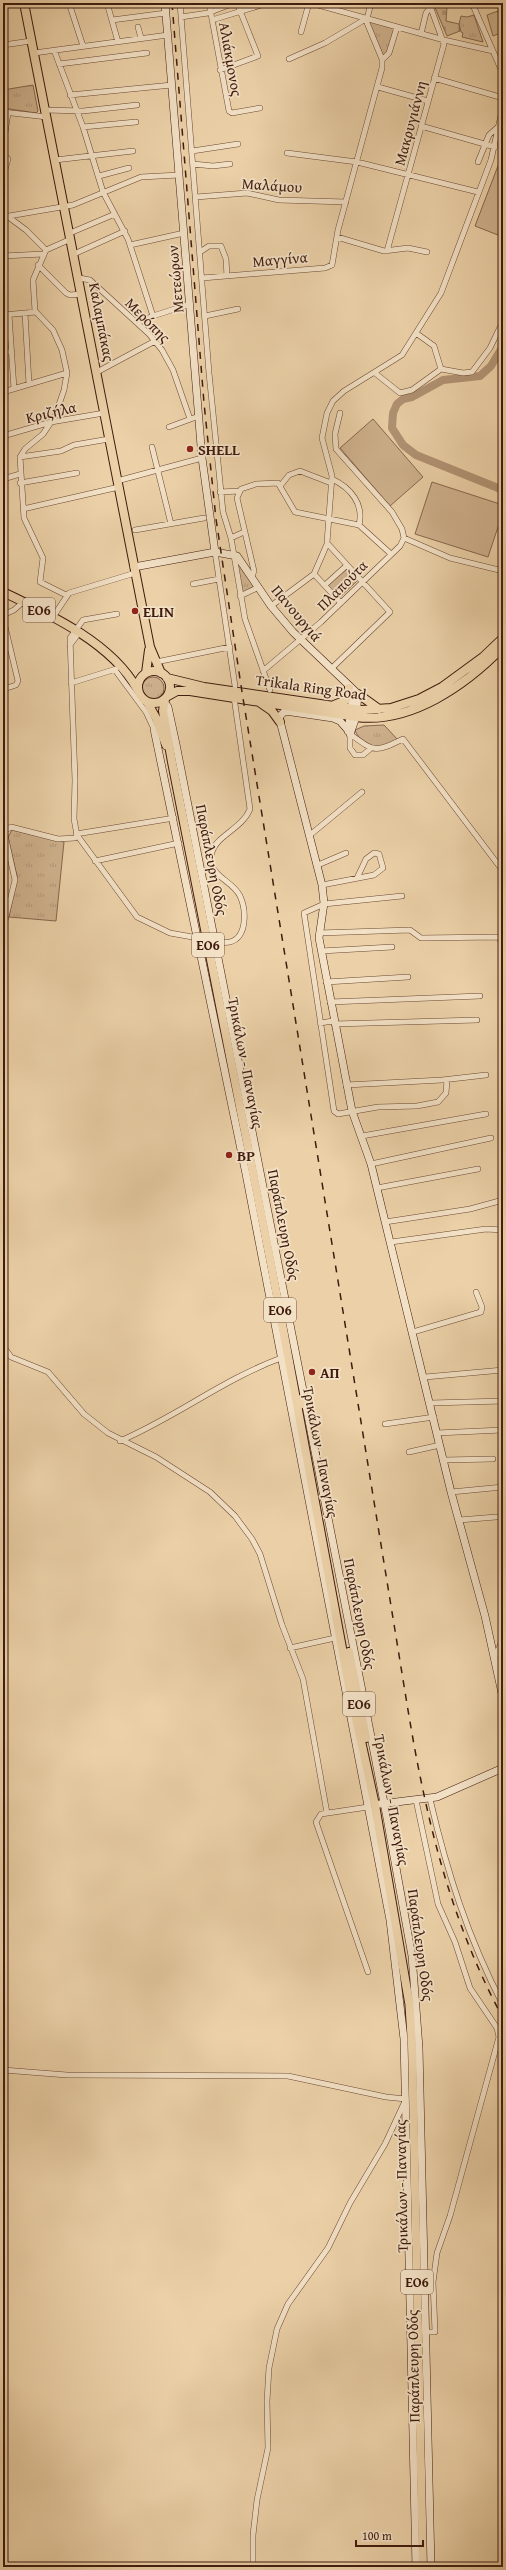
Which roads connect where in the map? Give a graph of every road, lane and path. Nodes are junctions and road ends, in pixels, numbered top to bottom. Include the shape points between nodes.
1 (24, 3) edge
2 (69, 3) edge
3 (107, 3) edge
4 (165, 3) edge
5 (180, 3) edge
6 (209, 3) edge
7 (234, 3) edge
8 (237, 3) edge
9 (268, 3) edge
10 (310, 3) edge
11 (371, 3) edge
12 (472, 3) edge
13 (430, 6) edge
14 (210, 12) junction
15 (166, 13) junction
16 (240, 13) junction
17 (181, 17) junction
18 (365, 19) junction
19 (112, 20) junction
20 (212, 20) junction
21 (138, 27) dead end
22 (397, 27) junction
23 (301, 32) dead end
24 (421, 34) junction
25 (168, 35) junction
26 (141, 38) junction
27 (444, 40) junction
28 (31, 41) junction
29 (118, 42) junction
30 (3, 45) edge
31 (83, 46) junction
32 (54, 50) junction
33 (494, 51) junction
34 (34, 53) junction
35 (148, 54) dead end
36 (288, 59) dead end
37 (382, 60) junction
38 (59, 64) junction
39 (220, 70) junction
40 (503, 74) edge
41 (434, 78) junction
42 (172, 85) junction
43 (378, 87) junction
44 (70, 95) junction
45 (503, 98) edge
46 (428, 101) junction
47 (137, 105) dead end
48 (503, 106) edge
49 (260, 108) dead end
50 (76, 110) junction
51 (5, 113) edge
52 (46, 113) junction
53 (136, 122) dead end
54 (421, 126) junction
55 (499, 126) junction
56 (83, 127) junction
57 (238, 144) dead end
58 (485, 144) junction
59 (3, 146) edge
60 (495, 147) junction
61 (133, 151) dead end
62 (192, 151) junction
63 (288, 153) dead end
64 (3, 154) edge
65 (93, 156) junction
66 (55, 160) junction
67 (357, 162) junction
68 (478, 162) dead end
69 (193, 164) junction
70 (230, 164) dead end
71 (129, 168) dead end
72 (408, 174) junction
73 (3, 176) edge
74 (99, 176) junction
75 (179, 176) junction
76 (103, 192) junction
77 (478, 192) junction
78 (196, 197) junction
79 (346, 202) junction
80 (64, 207) junction
81 (3, 213) edge
82 (115, 214) junction
83 (9, 216) junction
84 (124, 231) junction
85 (184, 233) junction
86 (70, 236) junction
87 (337, 237) junction
88 (130, 245) junction
89 (387, 251) junction
90 (44, 252) junction
91 (200, 252) junction
92 (428, 252) dead end
93 (74, 254) junction
94 (3, 256) edge
95 (38, 265) junction
96 (226, 276) junction
97 (79, 278) junction
98 (202, 278) junction
99 (82, 294) junction
100 (190, 304) junction
101 (238, 309) dead end
102 (36, 312) junction
103 (25, 313) junction
104 (6, 315) edge
105 (153, 316) junction
106 (204, 316) junction
107 (503, 321) edge
108 (137, 323) junction
109 (416, 333) junction
110 (155, 341) junction
111 (3, 352) edge
112 (12, 352) junction
113 (441, 369) junction
114 (97, 372) junction
115 (67, 373) junction
116 (374, 373) junction
117 (29, 384) junction
118 (14, 389) junction
119 (3, 392) edge
120 (104, 413) junction
121 (340, 413) dead end
122 (199, 416) junction
123 (190, 418) junction
124 (51, 422) junction
125 (169, 427) dead end
126 (3, 436) edge
127 (109, 439) junction
128 (152, 447) dead end
129 (20, 457) junction
130 (202, 458) junction
131 (158, 470) junction
132 (77, 472) dead end
133 (20, 474) junction
134 (3, 479) edge
135 (331, 481) junction
136 (20, 483) junction
137 (118, 484) junction
138 (281, 485) junction
139 (220, 492) junction
140 (239, 492) junction
141 (22, 509) junction
142 (204, 518) dead end
143 (328, 520) junction
144 (171, 524) junction
145 (358, 525) junction
146 (134, 530) dead end
147 (244, 532) junction
148 (231, 538) junction
149 (404, 538) junction
150 (327, 544) junction
151 (215, 552) junction
152 (233, 554) junction
153 (391, 554) junction
154 (346, 566) junction
155 (135, 570) junction
156 (503, 571) edge
157 (314, 574) junction
158 (252, 576) junction
159 (219, 579) junction
160 (361, 582) junction
161 (193, 584) dead end
162 (324, 585) junction
163 (259, 587) junction
164 (3, 592) edge
165 (66, 595) junction
166 (240, 596) junction
167 (23, 602) junction
168 (341, 603) junction
169 (272, 606) junction
170 (117, 614) dead end
171 (3, 615) edge
172 (53, 617) junction
173 (3, 618) edge
174 (77, 631) junction
175 (503, 638) edge
176 (301, 641) junction
177 (150, 647) junction
178 (230, 647) junction
179 (503, 647) edge
180 (156, 662) junction
181 (119, 668) junction
182 (331, 669) junction
183 (263, 671) junction
184 (145, 674) junction
185 (164, 675) junction
186 (71, 683) junction
187 (235, 686) dead end
188 (349, 686) junction
189 (7, 688) dead end
190 (137, 689) junction
191 (270, 690) dead end
192 (358, 694) junction
193 (234, 697) junction
194 (166, 699) junction
195 (255, 700) junction
196 (147, 702) junction
197 (333, 705) junction
198 (380, 709) junction
199 (355, 715) junction
200 (280, 722) junction
201 (157, 728) junction
202 (349, 732) junction
203 (370, 749) junction
204 (172, 762) junction
205 (362, 792) dead end
206 (174, 818) junction
207 (4, 827) edge
208 (310, 835) junction
209 (76, 836) junction
210 (179, 842) junction
211 (346, 852) dead end
212 (95, 860) junction
213 (318, 864) junction
214 (503, 871) edge
215 (357, 878) junction
216 (322, 885) junction
217 (402, 896) dead end
218 (324, 904) junction
219 (3, 930) edge
220 (319, 933) junction
221 (198, 938) junction
222 (214, 942) junction
223 (392, 947) dead end
224 (321, 951) junction
225 (503, 954) edge
226 (408, 977) dead end
227 (326, 982) junction
228 (480, 996) dead end
229 (330, 1002) junction
230 (477, 1020) dead end
231 (334, 1022) junction
232 (320, 1023) junction
233 (486, 1075) dead end
234 (446, 1080) junction
235 (346, 1085) junction
236 (352, 1111) junction
237 (486, 1114) dead end
238 (244, 1128) junction
239 (238, 1136) junction
240 (362, 1136) junction
241 (491, 1138) dead end
242 (371, 1164) junction
243 (478, 1169) dead end
244 (250, 1175) junction
245 (377, 1188) junction
246 (503, 1200) edge
247 (385, 1222) junction
248 (503, 1230) edge
249 (391, 1242) junction
250 (476, 1292) dead end
251 (413, 1332) junction
252 (3, 1346) edge
253 (285, 1357) junction
254 (297, 1361) junction
255 (503, 1370) edge
256 (425, 1377) junction
257 (305, 1400) junction
258 (503, 1401) edge
259 (431, 1403) junction
260 (298, 1407) junction
261 (434, 1417) junction
262 (385, 1424) dead end
263 (502, 1430) dead end
264 (438, 1433) junction
265 (120, 1441) junction
266 (440, 1445) junction
267 (409, 1452) dead end
268 (493, 1459) dead end
269 (444, 1460) junction
270 (503, 1487) edge
271 (451, 1492) junction
272 (496, 1517) dead end
273 (459, 1520) junction
274 (335, 1638) junction
275 (503, 1639) edge
276 (290, 1648) junction
277 (495, 1657) junction
278 (503, 1698) edge
279 (503, 1768) edge
280 (430, 1799) junction
281 (416, 1800) junction
282 (376, 1805) junction
283 (327, 1813) junction
284 (368, 1972) dead end
285 (503, 2005) edge
286 (3, 2070) edge
287 (406, 2100) junction
288 (425, 2332) junction
289 (424, 2565) edge
290 (253, 2567) edge
291 (416, 2567) edge
292 (431, 2567) edge

1 - 28 main road, Καλαμπάκας
2 - 31 street
3 - 19 street
4 - 15 street, Μετεώρων
5 - 17 street
6 - 14 street, Αλιάκμονος
7 - 14 street
8 - 16 street
9 - 16 street
10 - 18 street
10 - 23 street
11 - 18 street
12 - 33 street
13 - 24 street
13 - 27 street
14 - 17 street
14 - 20 street, Αλιάκμονος
15 - 19 street
15 - 25 street, Μετεώρων
16 - 20 street
16 - 39 street via 258,56
17 - 62 street
18 - 22 street
18 - 36 street via 325,43
18 - 37 street
19 - 29 street
20 - 39 street, Αλιάκμονος
21 - 26 street
22 - 24 street
22 - 37 street via 389,53
24 - 27 street
25 - 26 street
25 - 42 street, Μετεώρων
26 - 29 street
27 - 33 street
27 - 41 street, Μακρυγιάννη
28 - 30 street
28 - 34 main road, Καλαμπάκας
29 - 31 street
31 - 32 street
32 - 34 street
32 - 38 street
33 - 40 street
34 - 52 main road, Καλαμπάκας
35 - 38 street
37 - 43 street
38 - 44 street
39 - 49 street, Αλιάκμονος via 229,112
41 - 45 street
41 - 46 street, Μακρυγιάννη
42 - 44 street
42 - 75 street, Μετεώρων
43 - 46 street
43 - 67 street
44 - 50 street
46 - 54 street, Μακρυγιάννη
47 - 50 street
48 - 55 street
50 - 52 street
50 - 56 street
51 - 52 street
51 - 59 street
52 - 66 main road, Καλαμπάκας
53 - 56 street
54 - 58 street
54 - 72 street, Μακρυγιάννη
55 - 58 street via 492,131
55 - 60 street
56 - 65 street
57 - 62 street
58 - 60 street
58 - 68 street
60 - 77 street
61 - 65 street
62 - 69 street
63 - 67 street
64 - 73 street via 8,159
65 - 66 street
65 - 74 street
66 - 80 main road, Καλαμπάκας
67 - 72 street
67 - 79 street
69 - 70 street
69 - 78 street
71 - 74 street
72 - 77 street
72 - 89 street, Μακρυγιάννη
74 - 76 street
75 - 76 street via 141,177
75 - 85 street, Μετεώρων
76 - 80 street
76 - 82 street
77 - 109 street via 446,282
78 - 79 street, Μαλάμου via 247,193 279,200
78 - 91 street
79 - 87 street
80 - 83 street
80 - 86 main road, Καλαμπάκας
81 - 83 street
82 - 84 street
82 - 86 street
83 - 90 street
84 - 88 street
84 - 93 street
85 - 88 street
85 - 100 street, Μετεώρων
86 - 90 street
86 - 93 main road, Καλαμπάκας
87 - 89 street
87 - 96 street, Μαγγίνα via 334,259 328,267
88 - 105 street
89 - 92 street via 408,248
90 - 94 street
90 - 95 street
91 - 96 street via 209,246 221,246 226,259
91 - 98 street
93 - 97 main road, Καλαμπάκας
95 - 99 street via 66,292 73,295
95 - 102 street via 32,282
96 - 98 street, Μαγγίνα
97 - 99 main road, Καλαμπάκας
97 - 108 street, Μερόπης via 90,280
98 - 106 street
99 - 114 main road, Καλαμπάκας
100 - 105 street
100 - 122 street, Μετεώρων
101 - 106 street
102 - 103 street
102 - 115 street via 54,330
103 - 104 street
103 - 117 street
104 - 112 street
105 - 108 street
106 - 139 street
107 - 113 street via 476,369 463,373
108 - 110 street, Μερόπης
109 - 113 street via 434,346
109 - 116 street via 402,355
110 - 114 street
110 - 123 street, Μερόπης via 170,364
111 - 112 street
112 - 118 street
113 - 116 street via 416,388 403,393 394,390
114 - 120 main road, Καλαμπάκας
115 - 117 street
115 - 124 street via 61,402
116 - 135 street via 338,396 327,413 322,438
117 - 118 street
118 - 119 street
120 - 124 street, Κριζήλα
120 - 127 main road, Καλαμπάκας
121 - 149 street via 335,434 336,449 392,512 402,528
122 - 123 street
122 - 130 street, Μετεώρων
123 - 125 street
124 - 126 street, Κριζήλα
124 - 129 street
127 - 129 street via 74,445 61,451
127 - 137 main road, Καλαμπάκας
128 - 131 street
129 - 133 street
130 - 131 street
130 - 151 street, Μετεώρων
131 - 137 street
131 - 144 street
132 - 136 street
133 - 134 street
133 - 136 street
135 - 138 street via 300,471 289,475
135 - 143 street
135 - 145 street via 345,487 357,500 361,510
136 - 141 street
137 - 141 street
137 - 155 main road, Καλαμπάκας
138 - 140 street via 273,482 256,484 246,486
138 - 143 street via 295,512
139 - 140 street
139 - 148 street via 224,520
140 - 147 street via 237,505
141 - 165 street via 43,558 40,582
142 - 144 street
143 - 145 street
143 - 150 street
144 - 146 street
145 - 153 street
147 - 148 street
147 - 158 street via 254,571
148 - 152 street
149 - 153 street, Πλαπούτα
149 - 156 street via 450,558
150 - 154 street
150 - 157 street
151 - 152 street
151 - 155 street
151 - 159 street
152 - 158 street, Πανουργιά
152 - 166 street
153 - 160 street, Πλαπούτα
154 - 160 street
154 - 162 street
155 - 165 street
155 - 177 main road, Καλαμπάκας
157 - 162 street
157 - 169 street
158 - 163 street, Πανουργιά
159 - 161 street
159 - 178 street
160 - 168 street, Πλαπούτα
160 - 182 street via 390,612
162 - 168 street
163 - 166 street
163 - 169 street, Πανουργιά
164 - 167 main road, ΕΟ6
165 - 172 street
166 - 183 street via 246,625
167 - 171 street
167 - 172 main road, ΕΟ6
168 - 176 street, Πλαπούτα
169 - 176 street, Πανουργιά
170 - 174 street via 85,619
172 - 174 main road, ΕΟ6
173 - 189 street via 18,680 16,685
174 - 181 main road, ΕΟ6
174 - 186 street via 70,645
175 - 198 main road, Trikala Ring Road via 456,678 427,695 401,706
176 - 182 street, Πανουργιά
176 - 183 street, Πλαπούτα
177 - 180 main road, Καλαμπάκας
177 - 184 main road, Καλαμπάκας
178 - 180 street
178 - 187 street
179 - 199 main road, Trikala Ring Road via 459,683 430,702 388,717
180 - 185 main road, Καλαμπάκας
181 - 184 main road, ΕΟ6
181 - 186 street
181 - 190 main road, ΕΟ6
181 - 201 street
182 - 188 street, Πανουργιά
183 - 191 street
184 - 185 main road, ΕΟ6
184 - 190 main road via 139,680
185 - 194 main road, ΕΟ6 via 170,687
185 - 197 main road, Trikala Ring Road via 204,687
186 - 209 street
188 - 192 street, Πανουργιά
188 - 197 main road via 346,699
188 - 199 street
190 - 196 main road, ΕΟ6 via 140,697
192 - 198 main road
192 - 199 street
193 - 194 main road, Trikala Ring Road via 183,691
193 - 195 main road, Trikala Ring Road
193 - 222 street via 250,809 240,825 216,845 211,857 215,872 240,896 244,920 241,934 236,938 230,942
194 - 196 main road via 156,704
194 - 204 main road, Τρικάλων - Παναγίας / ΕΟ6 via 164,711
194 - 222 street, Παράπλευρη Οδός
195 - 199 main road, Trikala Ring Road
195 - 200 main road via 268,708
196 - 201 main road, Τρικάλων - Παναγίας / ΕΟ6
197 - 199 main road, Trikala Ring Road
198 - 199 main road, Trikala Ring Road
199 - 202 street
200 - 202 street via 280,713 287,711 337,719
200 - 208 street
201 - 204 main road, Τρικάλων - Παναγίας / ΕΟ6
201 - 206 street, Παράπλευρη Οδός
202 - 203 street
202 - 203 street via 350,748 355,755 362,755
203 - 214 street via 381,749 403,739
204 - 238 main road, Τρικάλων - Παναγίας / ΕΟ6
205 - 208 street
206 - 209 street
206 - 210 street, Παράπλευρη Οδός
207 - 209 street via 58,839
207 - 219 street via 15,880
208 - 213 street
209 - 212 street
210 - 212 street
210 - 221 street, Παράπλευρη Οδός
211 - 213 street
212 - 221 street via 136,917 170,933
213 - 216 street
215 - 215 street via 366,859 374,853 379,854 383,866 381,872
215 - 216 street
216 - 218 street
217 - 218 street
218 - 220 street
218 - 232 street via 306,911 304,915
220 - 224 street
220 - 225 street via 410,930 421,938 497,937 500,938
221 - 239 street, Παράπλευρη Οδός
222 - 254 street, Παράπλευρη Οδός
223 - 224 street
224 - 227 street
226 - 227 street
227 - 229 street
228 - 229 street
229 - 231 street
230 - 231 street
231 - 232 street
231 - 235 street
232 - 236 street via 335,1113
233 - 234 street
234 - 235 street
234 - 236 street via 446,1093 438,1102
235 - 236 street
236 - 240 street
237 - 240 street
238 - 239 main road
238 - 244 main road, Τρικάλων - Παναγίας / ΕΟ6
239 - 244 street, Παράπλευρη Οδός
240 - 242 street
241 - 242 street
242 - 245 street
243 - 245 street
244 - 253 main road, Τρικάλων - Παναγίας / ΕΟ6
245 - 247 street
246 - 247 street via 470,1209
247 - 249 street
248 - 249 street via 486,1229
249 - 251 street
250 - 251 street via 482,1307 481,1312
251 - 256 street
252 - 265 street via 12,1357 48,1372 90,1419
253 - 254 main road
253 - 260 main road, Τρικάλων - Παναγίας / ΕΟ6
253 - 265 street via 224,1384 154,1426
253 - 274 street, Παράπλευρη Οδός
254 - 257 street, Παράπλευρη Οδός
255 - 256 street
256 - 259 street
257 - 260 main road
257 - 282 street, Παράπλευρη Οδός
258 - 259 street
259 - 261 street
260 - 282 main road, Τρικάλων - Παναγίας / ΕΟ6 via 336,1605 350,1656
261 - 262 street
261 - 264 street
263 - 264 street
264 - 266 street
265 - 276 street via 156,1457 210,1492 235,1516 258,1547
266 - 267 street
266 - 269 street
268 - 269 street
269 - 271 street
270 - 271 street
271 - 273 street
272 - 273 street
273 - 277 street
274 - 276 street
274 - 282 street, Παράπλευρη Οδός
275 - 277 street
276 - 283 street via 300,1668 308,1699
277 - 278 street
279 - 280 street
280 - 281 street
280 - 285 street via 452,1887 473,1941
281 - 282 street
281 - 288 street via 438,1904 466,1978 497,2028 499,2037 450,2216 437,2253 433,2277 435,2332
282 - 283 street
282 - 287 street, Παράπλευρη Οδός via 404,2039
282 - 288 street, Παράπλευρη Οδός via 416,1993
282 - 289 main road, Τρικάλων - Παναγίας / ΕΟ6 via 405,1949 412,2045
283 - 284 street via 318,1817 317,1828
286 - 287 street via 67,2075 288,2076 386,2098
287 - 290 street via 328,2248 288,2304 277,2329 269,2368 268,2448 257,2500
287 - 291 street, Παράπλευρη Οδός
288 - 292 street, Παράπλευρη Οδός

